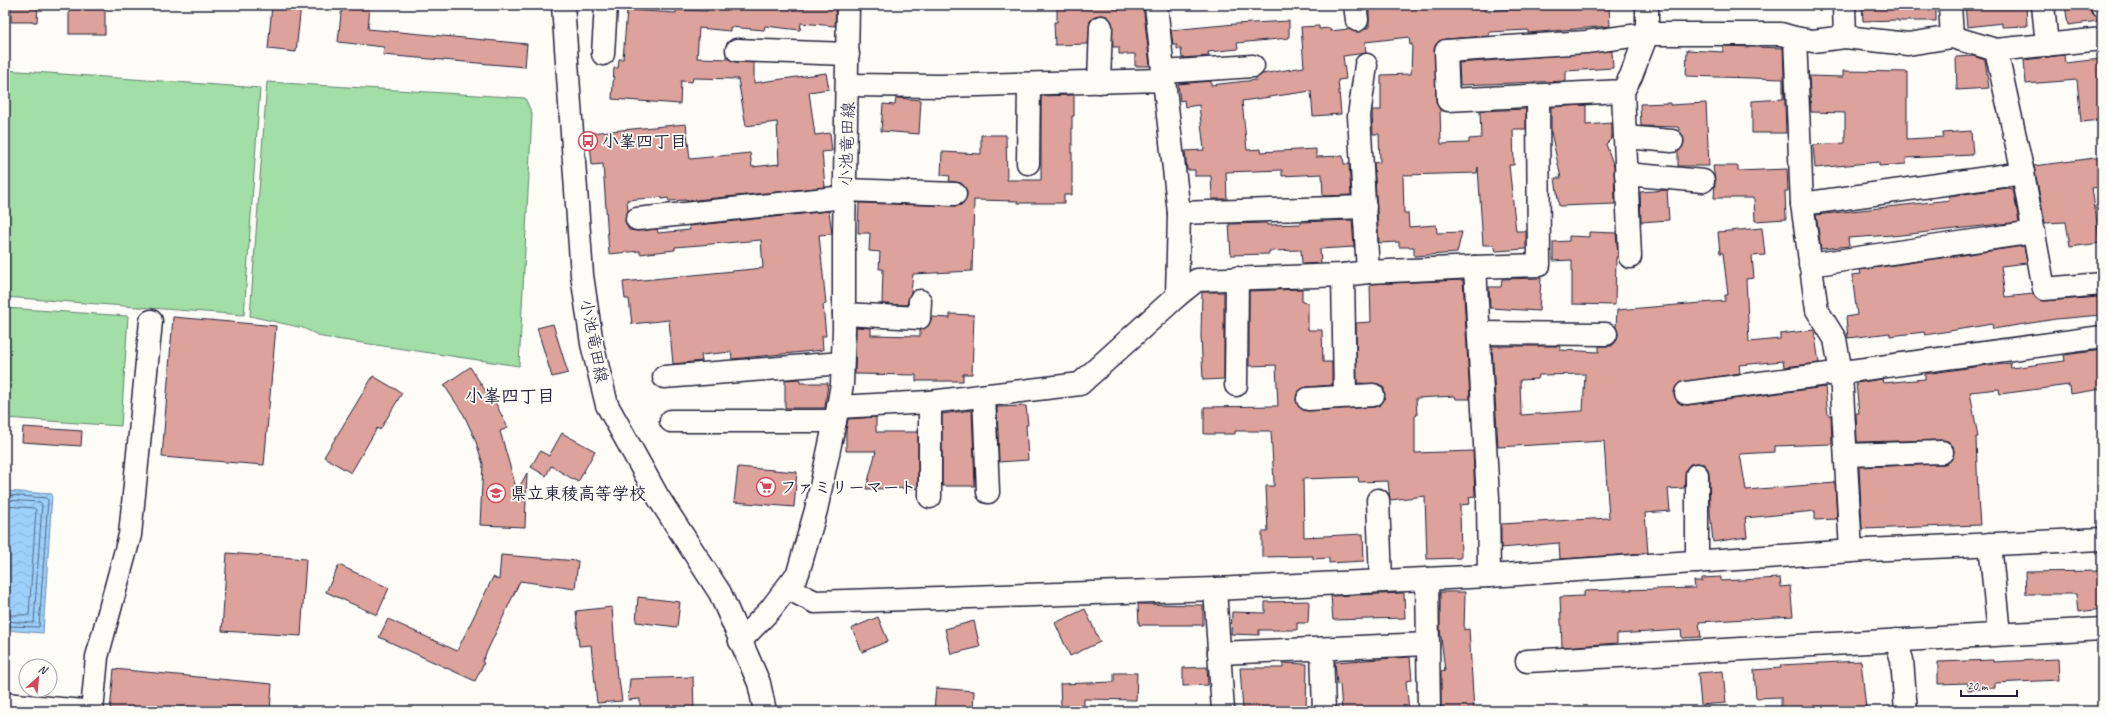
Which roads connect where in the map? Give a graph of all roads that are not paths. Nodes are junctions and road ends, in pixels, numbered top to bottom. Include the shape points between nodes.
1 (564, 5) edge
2 (606, 5) edge
3 (848, 5) edge
4 (1156, 5) edge
5 (1647, 5) edge
6 (1844, 5) edge
7 (1950, 5) edge
8 (2043, 5) edge
9 (1101, 28) dead end
10 (1647, 34) junction
11 (1845, 37) junction
12 (1952, 37) junction
13 (1795, 38) junction
14 (2102, 39) edge
15 (2047, 45) junction
16 (737, 50) dead end
17 (1996, 50) junction
18 (603, 54) dead end
19 (848, 54) junction
20 (1366, 65) dead end
21 (1253, 66) dead end
22 (1164, 76) junction
23 (1099, 82) junction
24 (1030, 84) junction
25 (848, 85) junction
26 (1623, 91) junction
27 (1538, 96) junction
28 (1625, 137) junction
29 (1672, 141) dead end
30 (1028, 163) dead end
31 (2023, 173) junction
32 (1626, 174) junction
33 (1703, 181) dead end
34 (845, 193) junction
35 (955, 194) dead end
36 (1802, 204) junction
37 (1365, 207) junction
38 (1179, 213) junction
39 (637, 219) dead end
40 (2034, 232) junction
41 (1630, 257) dead end
42 (1810, 265) junction
43 (1475, 267) junction
44 (1368, 272) junction
45 (1343, 275) junction
46 (1237, 278) junction
47 (2102, 284) edge
48 (1177, 296) junction
49 (920, 301) dead end
50 (844, 314) junction
51 (151, 321) dead end
52 (1480, 333) junction
53 (1606, 334) dead end
54 (2102, 337) edge
55 (842, 363) junction
56 (1841, 373) junction
57 (664, 377) dead end
58 (1236, 385) dead end
59 (1686, 394) dead end
60 (1374, 395) dead end
61 (984, 396) junction
62 (1345, 396) junction
63 (1308, 399) dead end
64 (930, 402) junction
65 (836, 414) junction
66 (671, 421) dead end
67 (1942, 452) dead end
68 (1846, 455) junction
69 (1697, 474) dead end
70 (988, 492) dead end
71 (930, 497) dead end
72 (1378, 500) dead end
73 (2102, 539) edge
74 (1990, 544) junction
75 (1850, 551) junction
76 (1697, 562) junction
77 (1489, 576) junction
78 (1427, 579) junction
79 (1381, 581) junction
80 (787, 588) junction
81 (1215, 589) junction
82 (2102, 629) edge
83 (1999, 634) junction
84 (1896, 640) junction
85 (740, 641) junction
86 (1428, 644) junction
87 (1322, 649) junction
88 (1219, 653) junction
89 (1527, 661) dead end
90 (5, 704) edge
91 (84, 711) edge
92 (92, 711) edge
93 (765, 711) edge
94 (1223, 711) edge
95 (1324, 711) edge
96 (1429, 711) edge
97 (1906, 711) edge

1 - 85 street, 小池竜田線 via 582,275 592,344 607,405 658,497 720,593
2 - 18 street
3 - 19 street, 小池竜田線
4 - 22 street
5 - 10 street
6 - 11 street
7 - 12 street
8 - 15 street
9 - 23 street
10 - 13 street via 1781,34
10 - 26 street
10 - 27 street via 1586,42 1446,51 1448,100
11 - 12 street via 1908,44
11 - 13 street via 1813,40
12 - 17 street
13 - 36 street
14 - 15 street
15 - 17 street
16 - 19 street
17 - 31 street
19 - 25 street, 小池竜田線
20 - 37 street via 1359,116
21 - 22 street
22 - 23 street
22 - 38 street
23 - 24 street
24 - 25 street
24 - 30 street
25 - 34 street, 小池竜田線
26 - 27 street
26 - 28 street
27 - 43 street via 1539,265
28 - 29 street
28 - 32 street
31 - 36 street
31 - 40 street
32 - 33 street
32 - 41 street
34 - 35 street
34 - 39 street
34 - 50 street, 小池竜田線
36 - 42 street
37 - 38 street
37 - 44 street
38 - 48 street
40 - 42 street
40 - 47 street via 2044,289
42 - 56 street via 1817,310 1835,339
43 - 44 street
43 - 52 street
44 - 45 street
45 - 46 street
45 - 62 street
46 - 48 street via 1196,280
46 - 58 street
48 - 61 street via 1080,384
49 - 50 street via 919,318
50 - 55 street, 小池竜田線
51 - 92 street via 130,535 97,657
52 - 53 street
52 - 77 street
54 - 56 street
55 - 57 street
55 - 65 street, 小池竜田線
56 - 59 street
56 - 68 street
60 - 62 street
61 - 64 street
61 - 70 street
62 - 63 street
64 - 65 street
64 - 71 street
65 - 66 street
65 - 80 street, 小池竜田線 via 816,510 798,574
67 - 68 street
68 - 75 street
69 - 76 street
72 - 79 street
73 - 74 street
74 - 75 street
74 - 83 street
75 - 76 street
76 - 77 street
77 - 78 street
78 - 79 street
78 - 86 street
79 - 81 street
80 - 81 street via 815,602
80 - 85 street, 小池竜田線
81 - 88 street
82 - 83 street
83 - 84 street
84 - 89 street
84 - 97 street via 1902,660
85 - 93 street, 小池竜田線 via 759,683
86 - 87 street
86 - 96 street
87 - 88 street
87 - 95 street
88 - 94 street
90 - 91 street

